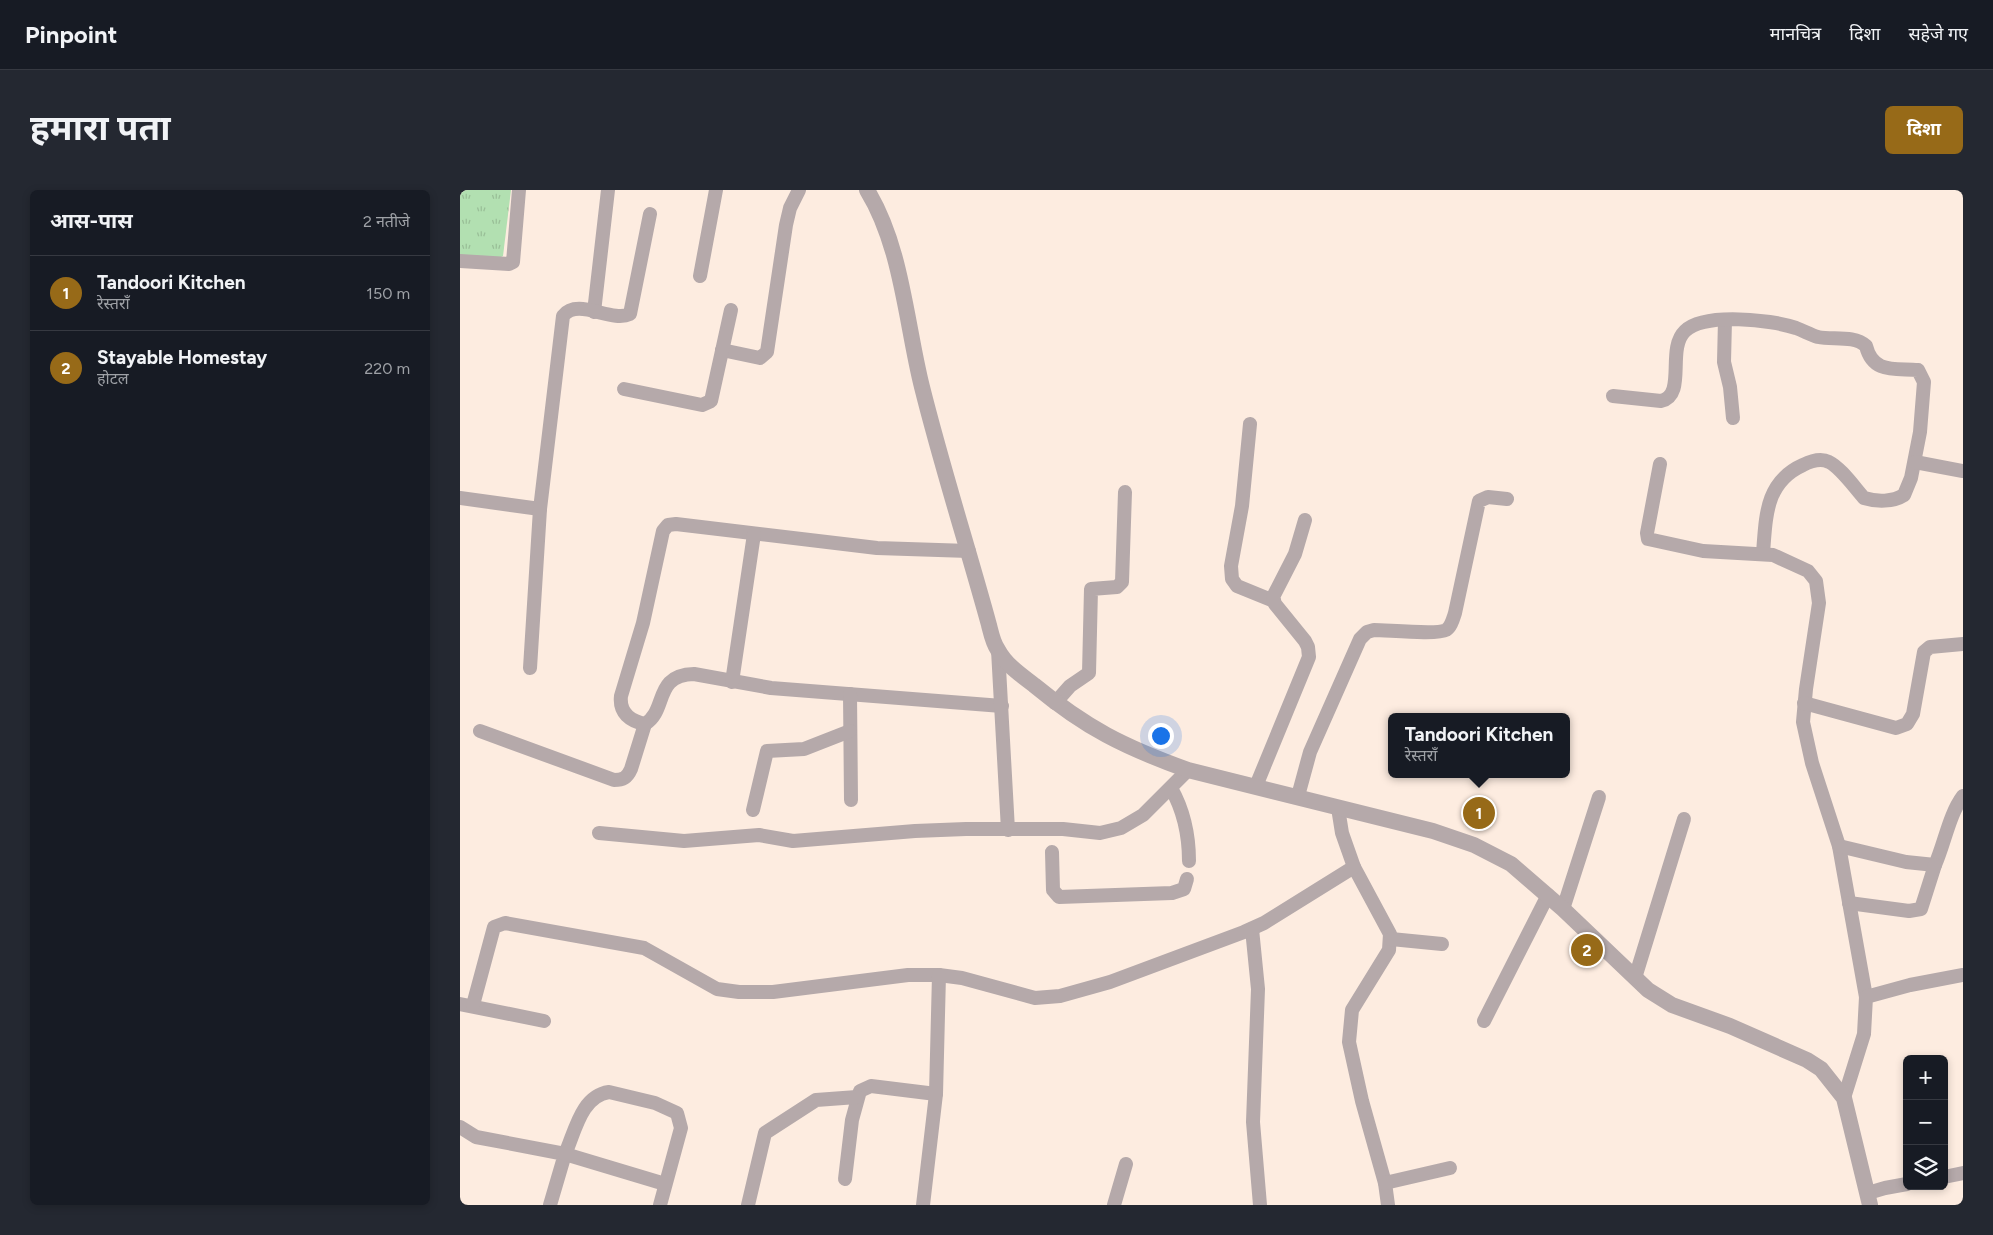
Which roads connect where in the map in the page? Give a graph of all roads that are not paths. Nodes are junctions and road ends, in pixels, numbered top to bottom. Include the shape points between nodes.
1 (519, 190) edge
2 (608, 190) edge
3 (716, 190) edge
4 (799, 190) edge
5 (867, 190) edge
6 (650, 214) dead end
7 (460, 261) edge
8 (700, 276) dead end
9 (731, 310) dead end
10 (594, 312) junction
11 (1725, 320) junction
12 (722, 350) junction
13 (624, 390) dead end
14 (1613, 396) dead end
15 (1733, 418) dead end
16 (1250, 424) dead end
17 (1915, 462) junction
18 (1660, 464) dead end
19 (1963, 470) edge
20 (1125, 492) dead end
21 (460, 498) edge
22 (1507, 499) dead end
23 (540, 509) junction
24 (1305, 520) dead end
25 (754, 534) junction
26 (969, 551) junction
27 (1763, 553) junction
28 (1274, 601) junction
29 (1963, 644) edge
30 (998, 650) junction
31 (530, 668) dead end
32 (732, 682) junction
33 (850, 694) junction
34 (1055, 703) junction
35 (1804, 703) junction
36 (1002, 706) junction
37 (645, 724) junction
38 (850, 731) junction
39 (480, 732) dead end
40 (1188, 770) junction
41 (1256, 786) junction
42 (1171, 788) junction
43 (1298, 796) junction
44 (1963, 796) edge
45 (1598, 797) dead end
46 (851, 800) dead end
47 (1338, 808) junction
48 (753, 810) dead end
49 (1684, 819) dead end
50 (1008, 830) junction
51 (599, 833) dead end
52 (1839, 846) junction
53 (1052, 852) dead end
54 (1189, 861) dead end
55 (1935, 865) junction
56 (1354, 868) junction
57 (1187, 879) dead end
58 (1548, 895) junction
59 (1850, 903) junction
60 (1563, 909) junction
61 (1252, 928) junction
62 (1391, 939) junction
63 (1442, 944) dead end
64 (939, 975) junction
65 (1963, 975) edge
66 (1635, 978) junction
67 (1866, 997) junction
68 (467, 1005) edge
69 (544, 1020) dead end
70 (1484, 1022) dead end
71 (936, 1094) junction
72 (857, 1097) junction
73 (1844, 1098) junction
74 (460, 1127) edge
75 (565, 1154) junction
76 (1126, 1164) dead end
77 (1450, 1168) dead end
78 (1963, 1172) edge
79 (1948, 1176) edge
80 (845, 1179) dead end
81 (1385, 1183) junction
82 (664, 1184) junction
83 (1903, 1185) edge
84 (1869, 1199) edge
85 (550, 1205) edge
86 (660, 1205) edge
87 (748, 1205) edge
88 (923, 1205) edge
89 (1114, 1205) edge
90 (1260, 1205) edge
91 (1388, 1205) edge

1 - 7 street via 513,262
2 - 10 street
3 - 8 street
4 - 12 street via 786,226 767,352 760,358
5 - 26 street via 884,223 893,254 923,389
6 - 10 street via 630,314
9 - 12 street
10 - 23 street via 575,309 563,316
11 - 14 street via 1707,321 1686,330 1677,342 1674,392 1668,400
11 - 15 street via 1724,362
11 - 17 street via 1759,321 1817,336 1856,340 1866,346 1868,357 1874,364 1918,370 1924,382
12 - 13 street via 713,397 707,404
16 - 28 street via 1231,574 1237,586
17 - 19 street
17 - 27 street via 1908,489 1898,499 1890,500 1864,498 1831,463 1821,460 1795,468 1783,477 1771,497 1764,528
18 - 27 street via 1648,539 1704,551
20 - 34 street via 1122,582 1117,587 1091,589 1089,673 1070,686
21 - 23 street
22 - 43 street via 1488,497 1479,501 1455,613 1448,628 1431,632 1374,630 1360,639 1314,744
23 - 31 street
24 - 28 street via 1295,554 1275,592
25 - 26 street via 877,548
25 - 32 street
25 - 37 street via 676,524 664,528 643,623 620,703 625,715
26 - 30 street via 988,625
27 - 35 street via 1808,571 1816,581 1819,603
28 - 41 street via 1295,627 1309,652
29 - 35 street via 1930,647 1924,652 1913,714 1907,724 1896,728
30 - 34 street via 1007,662
30 - 36 street
32 - 33 street
32 - 37 street via 694,674 678,676 664,690 652,718
33 - 36 street
33 - 38 street
34 - 40 street via 1110,739
35 - 52 street via 1804,722 1812,763
36 - 50 street
37 - 39 street via 632,770 622,780 614,780
38 - 46 street
38 - 48 street via 804,749 767,752
40 - 41 street
40 - 42 street
41 - 43 street
42 - 50 street via 1143,815 1121,828 1100,833 1064,829
42 - 54 street via 1184,815
43 - 47 street
44 - 55 street via 1952,816
45 - 60 street
47 - 56 street via 1342,833
47 - 58 street via 1387,818 1474,844 1511,864
49 - 66 street
50 - 51 street via 915,831 793,842 759,836 684,841
52 - 55 street via 1906,862
52 - 59 street
53 - 57 street via 1053,890 1059,897 1172,893 1184,890
55 - 59 street via 1921,909 1909,911
56 - 61 street
56 - 62 street via 1380,912
58 - 60 street
58 - 70 street
59 - 67 street
60 - 66 street
61 - 64 street via 1110,982 1047,998 1022,996 962,978
61 - 90 street via 1258,989 1253,1122
62 - 63 street
62 - 81 street via 1389,950 1352,1010 1349,1042
64 - 68 street via 908,975 773,992 739,992 718,989 644,948 505,923 494,928
64 - 71 street
65 - 67 street
66 - 73 street via 1672,1005 1807,1060 1832,1080
67 - 73 street via 1864,1034
68 - 69 street
71 - 72 street via 871,1086 860,1091
71 - 88 street
72 - 80 street
72 - 87 street via 816,1100 765,1133
73 - 84 street
74 - 75 street via 476,1137
75 - 82 street
75 - 82 street via 590,1100 602,1093 627,1095 674,1111 680,1118 681,1128
75 - 85 street
76 - 89 street
77 - 81 street
78 - 79 street
81 - 91 street
82 - 86 street
83 - 84 street via 1885,1188

